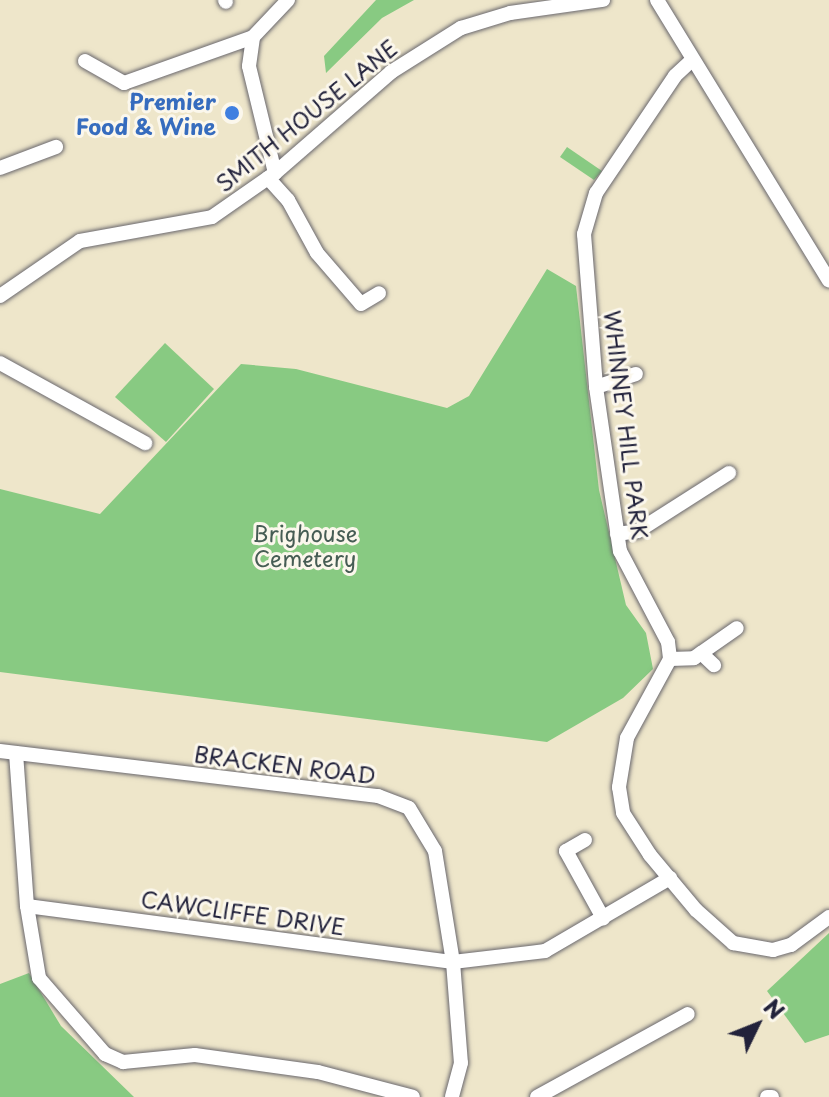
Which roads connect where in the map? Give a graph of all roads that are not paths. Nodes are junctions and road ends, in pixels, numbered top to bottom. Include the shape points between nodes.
1 (288, 0) edge
2 (603, 0) edge
3 (657, 0) edge
4 (253, 37) junction
5 (692, 60) junction
6 (85, 61) dead end
7 (56, 147) dead end
8 (0, 168) edge
9 (272, 176) junction
10 (829, 281) edge
11 (379, 293) dead end
12 (0, 296) edge
13 (0, 363) edge
14 (636, 374) dead end
15 (596, 387) junction
16 (145, 443) dead end
17 (729, 473) dead end
18 (617, 534) junction
19 (737, 628) dead end
20 (701, 653) junction
21 (670, 659) junction
22 (714, 665) dead end
23 (0, 751) edge
24 (16, 753) junction
25 (585, 840) dead end
26 (670, 878) junction
27 (27, 906) junction
28 (829, 917) edge
29 (603, 918) junction
30 (453, 962) junction
31 (688, 1014) dead end
32 (413, 1097) edge
33 (452, 1097) edge
34 (537, 1097) edge

1 - 4 street
2 - 9 street, SMITH HOUSE LANE via 510,13 442,37 391,72
3 - 5 street
4 - 6 street via 124,83
4 - 9 street via 249,66
5 - 10 street
5 - 15 street, WHINNEY HILL PARK via 675,76 596,193 585,269
7 - 8 street
9 - 11 street via 317,253 361,304
9 - 12 street, SMITH HOUSE LANE via 201,221 80,241
13 - 16 street
14 - 15 street
15 - 18 street, WHINNEY HILL PARK
17 - 18 street via 638,531
18 - 21 street, WHINNEY HILL PARK via 630,575 668,642
19 - 20 street
20 - 21 street
20 - 22 street
21 - 26 street via 627,738 619,787 623,813 635,835
23 - 24 street, BRACKEN ROAD
24 - 27 street
24 - 30 street, BRACKEN ROAD via 378,796 409,808 435,851
25 - 29 street via 566,851
26 - 28 street via 718,933 751,949 791,945
26 - 29 street, CAWCLIFFE DRIVE
27 - 30 street, CAWCLIFFE DRIVE
27 - 32 street via 39,978 105,1054 123,1062 195,1055 226,1059 318,1072
29 - 30 street, CAWCLIFFE DRIVE via 545,951
30 - 33 street, BRACKEN ROAD via 461,1063
31 - 34 street

